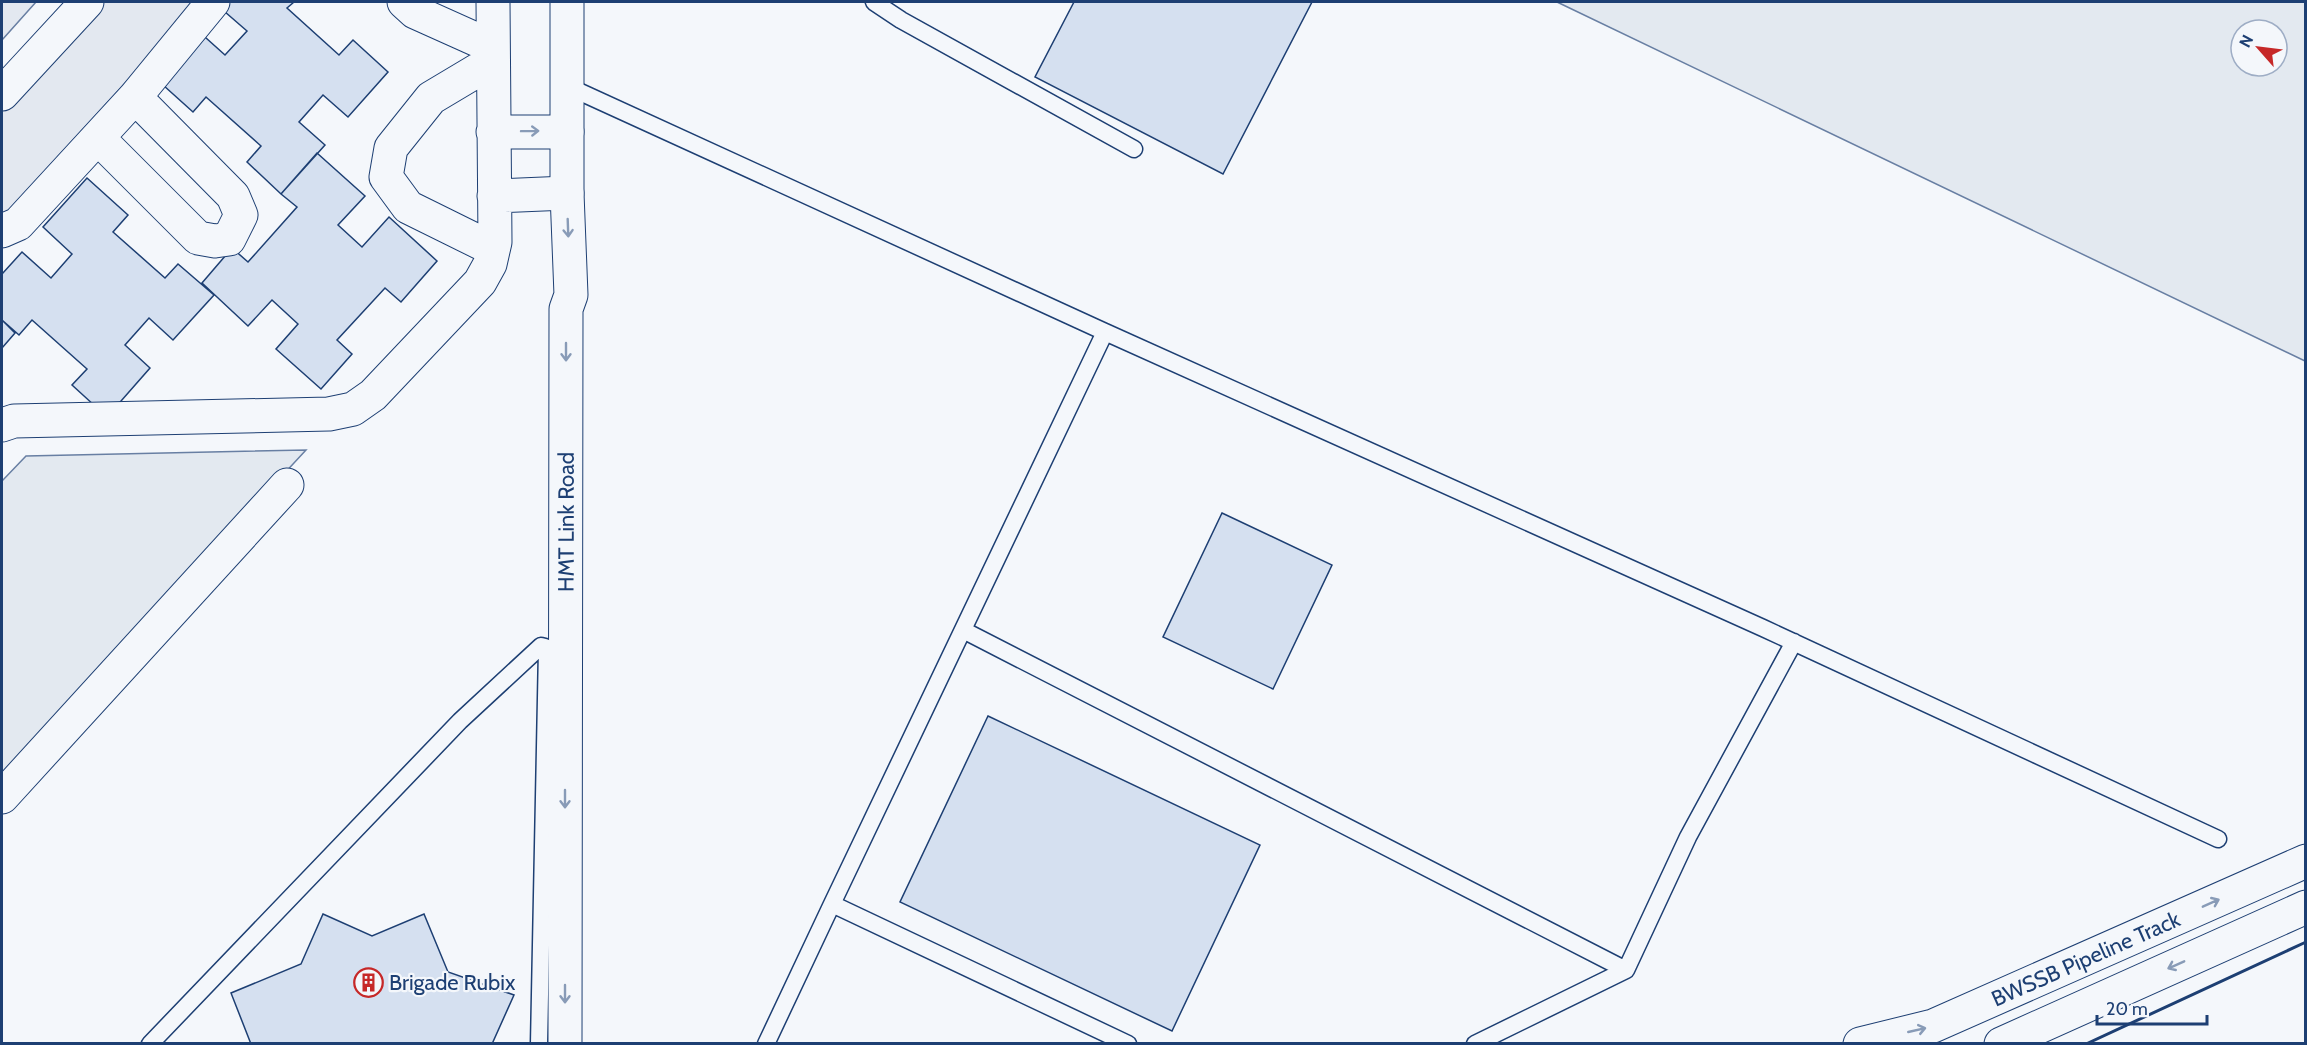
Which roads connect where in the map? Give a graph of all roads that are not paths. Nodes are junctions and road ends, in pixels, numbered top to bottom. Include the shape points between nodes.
1 (87, 2) edge
2 (213, 2) edge
3 (404, 2) edge
4 (493, 2) edge
5 (567, 2) edge
6 (874, 2) edge
7 (493, 54) junction
8 (567, 86) junction
9 (2, 94) edge
10 (135, 97) junction
11 (493, 132) junction
12 (567, 132) junction
13 (98, 138) junction
14 (1134, 149) dead end
15 (567, 193) junction
16 (494, 196) junction
17 (2, 231) edge
18 (493, 249) junction
19 (1105, 332) junction
20 (2, 424) edge
21 (287, 485) dead end
22 (963, 630) junction
23 (1794, 642) junction
24 (2, 797) edge
25 (2218, 839) dead end
26 (2306, 861) edge
27 (832, 904) junction
28 (2306, 907) edge
29 (553, 941) junction
30 (1626, 970) junction
31 (150, 1044) edge
32 (539, 1044) edge
33 (565, 1044) edge
34 (766, 1044) edge
35 (1128, 1044) edge
36 (1475, 1044) edge
37 (1860, 1044) edge
38 (2001, 1044) edge

1 - 9 street
2 - 10 street
3 - 7 street via 415,12
4 - 7 street
5 - 8 street, HMT Link Road
6 - 14 lane
7 - 11 street
7 - 18 street via 431,98 391,148 386,177 408,207
8 - 12 street, HMT Link Road
8 - 19 lane
10 - 13 street
10 - 13 street via 233,196 241,215 229,239 198,238
11 -> 12 street
11 - 16 street
12 - 15 street, HMT Link Road
13 - 17 street via 18,224
15 - 16 street
15 -> 29 street, HMT Link Road via 571,294 566,309
16 - 18 street
18 - 20 street via 480,282 373,395 353,410 329,414
19 - 22 lane
19 - 23 lane
21 - 24 street
22 - 27 lane
22 - 30 lane
23 - 25 lane
23 - 30 lane via 1688,837
37 -> 26 street, BWSSB Pipeline Track via 1933,1026
27 - 34 lane
27 - 35 lane
28 -> 38 street
29 - 31 lane via 547,650 541,646 460,721
29 - 32 lane
29 -> 33 street, HMT Link Road
30 - 36 lane

